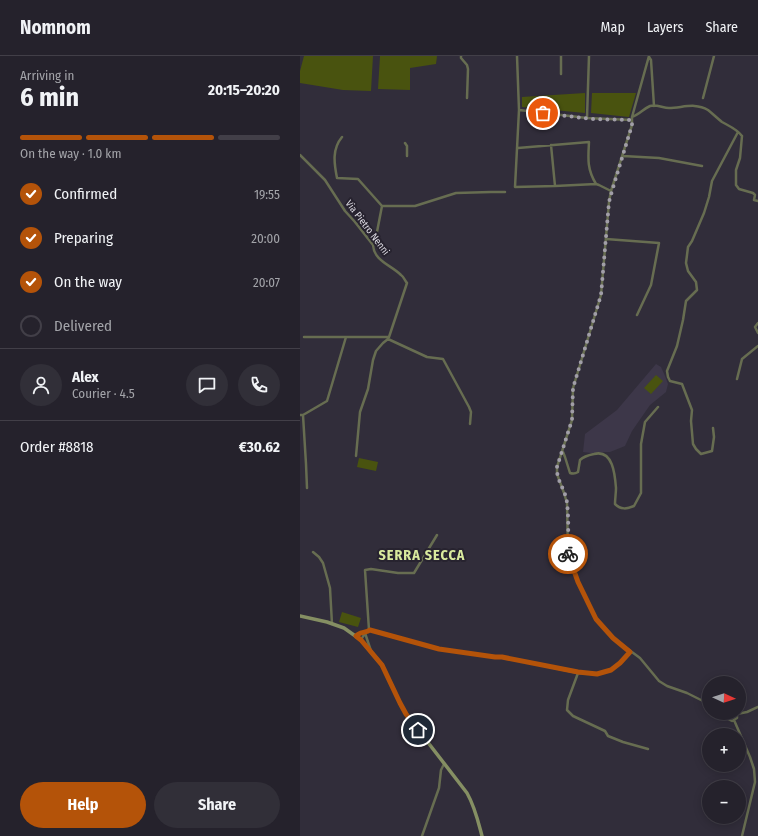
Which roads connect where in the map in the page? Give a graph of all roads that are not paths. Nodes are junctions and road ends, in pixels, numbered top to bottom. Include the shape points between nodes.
1 (461, 56) edge
2 (516, 56) edge
3 (561, 56) edge
4 (589, 56) edge
5 (649, 56) edge
6 (714, 56) edge
7 (561, 74) dead end
8 (467, 98) dead end
9 (703, 98) dead end
10 (654, 106) junction
11 (519, 110) junction
12 (587, 118) junction
13 (632, 119) junction
14 (738, 132) junction
15 (342, 137) dead end
16 (405, 143) dead end
17 (551, 145) junction
18 (518, 148) junction
19 (300, 155) edge
20 (407, 156) dead end
21 (623, 156) junction
22 (702, 166) dead end
23 (596, 184) junction
24 (556, 186) junction
25 (612, 191) junction
26 (505, 192) dead end
27 (758, 201) edge
28 (382, 206) junction
29 (606, 239) junction
30 (373, 245) junction
31 (638, 315) dead end
32 (758, 322) edge
33 (758, 334) edge
34 (304, 336) dead end
35 (346, 337) junction
36 (389, 338) junction
37 (758, 346) edge
38 (737, 379) dead end
39 (658, 407) dead end
40 (301, 415) edge
41 (470, 424) dead end
42 (714, 428) dead end
43 (562, 452) junction
44 (356, 456) dead end
45 (306, 488) dead end
46 (437, 535) dead end
47 (313, 552) dead end
48 (300, 616) edge
49 (332, 624) junction
50 (370, 630) junction
51 (365, 632) junction
52 (356, 636) junction
53 (361, 640) junction
54 (371, 652) junction
55 (630, 652) junction
56 (578, 672) junction
57 (702, 700) edge
58 (758, 707) edge
59 (746, 712) edge
60 (734, 720) edge
61 (648, 749) dead end
62 (444, 763) junction
63 (422, 836) edge
64 (482, 836) edge
65 (742, 836) edge

1 - 8 street via 468,69
2 - 11 street
3 - 7 street
4 - 12 street
5 - 10 street
5 - 13 street
6 - 9 street
10 - 13 street
10 - 14 street via 702,107
11 - 12 street
11 - 18 street
12 - 13 street
13 - 21 street
14 - 27 street via 742,139 736,185 739,189 753,193 754,200
14 - 42 street via 712,181 704,213 688,247 686,263 696,282 696,290 686,301 677,346 667,371 670,381 682,384 692,410 693,444 701,454 712,451
15 - 28 street via 337,143 334,159 337,178 358,179
16 - 20 street
17 - 18 street
17 - 23 street via 589,142 588,162
17 - 24 street
18 - 24 street via 515,187
19 - 30 street, Via Pietro Nenni via 325,180 345,211
21 - 22 street via 660,158
21 - 25 street
23 - 24 street
23 - 25 street
25 - 29 street
26 - 28 street via 456,193 415,206
28 - 30 street
29 - 31 street via 659,243 651,285
29 - 43 street via 601,295 573,388 572,420
30 - 36 street, Via Pietro Nenni via 379,258 407,283
32 - 33 street via 755,327
34 - 35 street
35 - 36 street
35 - 40 street via 327,401
36 - 41 street via 427,357 443,358 470,407
36 - 44 street via 376,351 373,360 368,389 360,412
37 - 38 street via 742,359
39 - 43 street via 645,422 640,444 642,493 634,506 628,509 615,504 613,467 607,456 598,453 583,457 578,472 573,474 570,473
40 - 45 street
43 - 55 street via 557,474 567,502 568,554 596,619
46 - 50 street via 414,573 365,570
47 - 49 street via 323,563 330,588
48 - 49 main road
49 - 52 main road
50 - 51 street
50 - 56 street via 439,649 502,657
51 - 52 street
51 - 53 street
51 - 54 street
52 - 53 main road
53 - 54 main road
54 - 62 main road via 382,665 406,714
55 - 56 street via 611,670 597,674
55 - 57 street via 640,658 659,681
56 - 61 street via 567,710 573,716 605,731 608,736
58 - 59 street
60 - 65 street via 750,757 755,782
62 - 63 street
62 - 64 main road via 467,793

